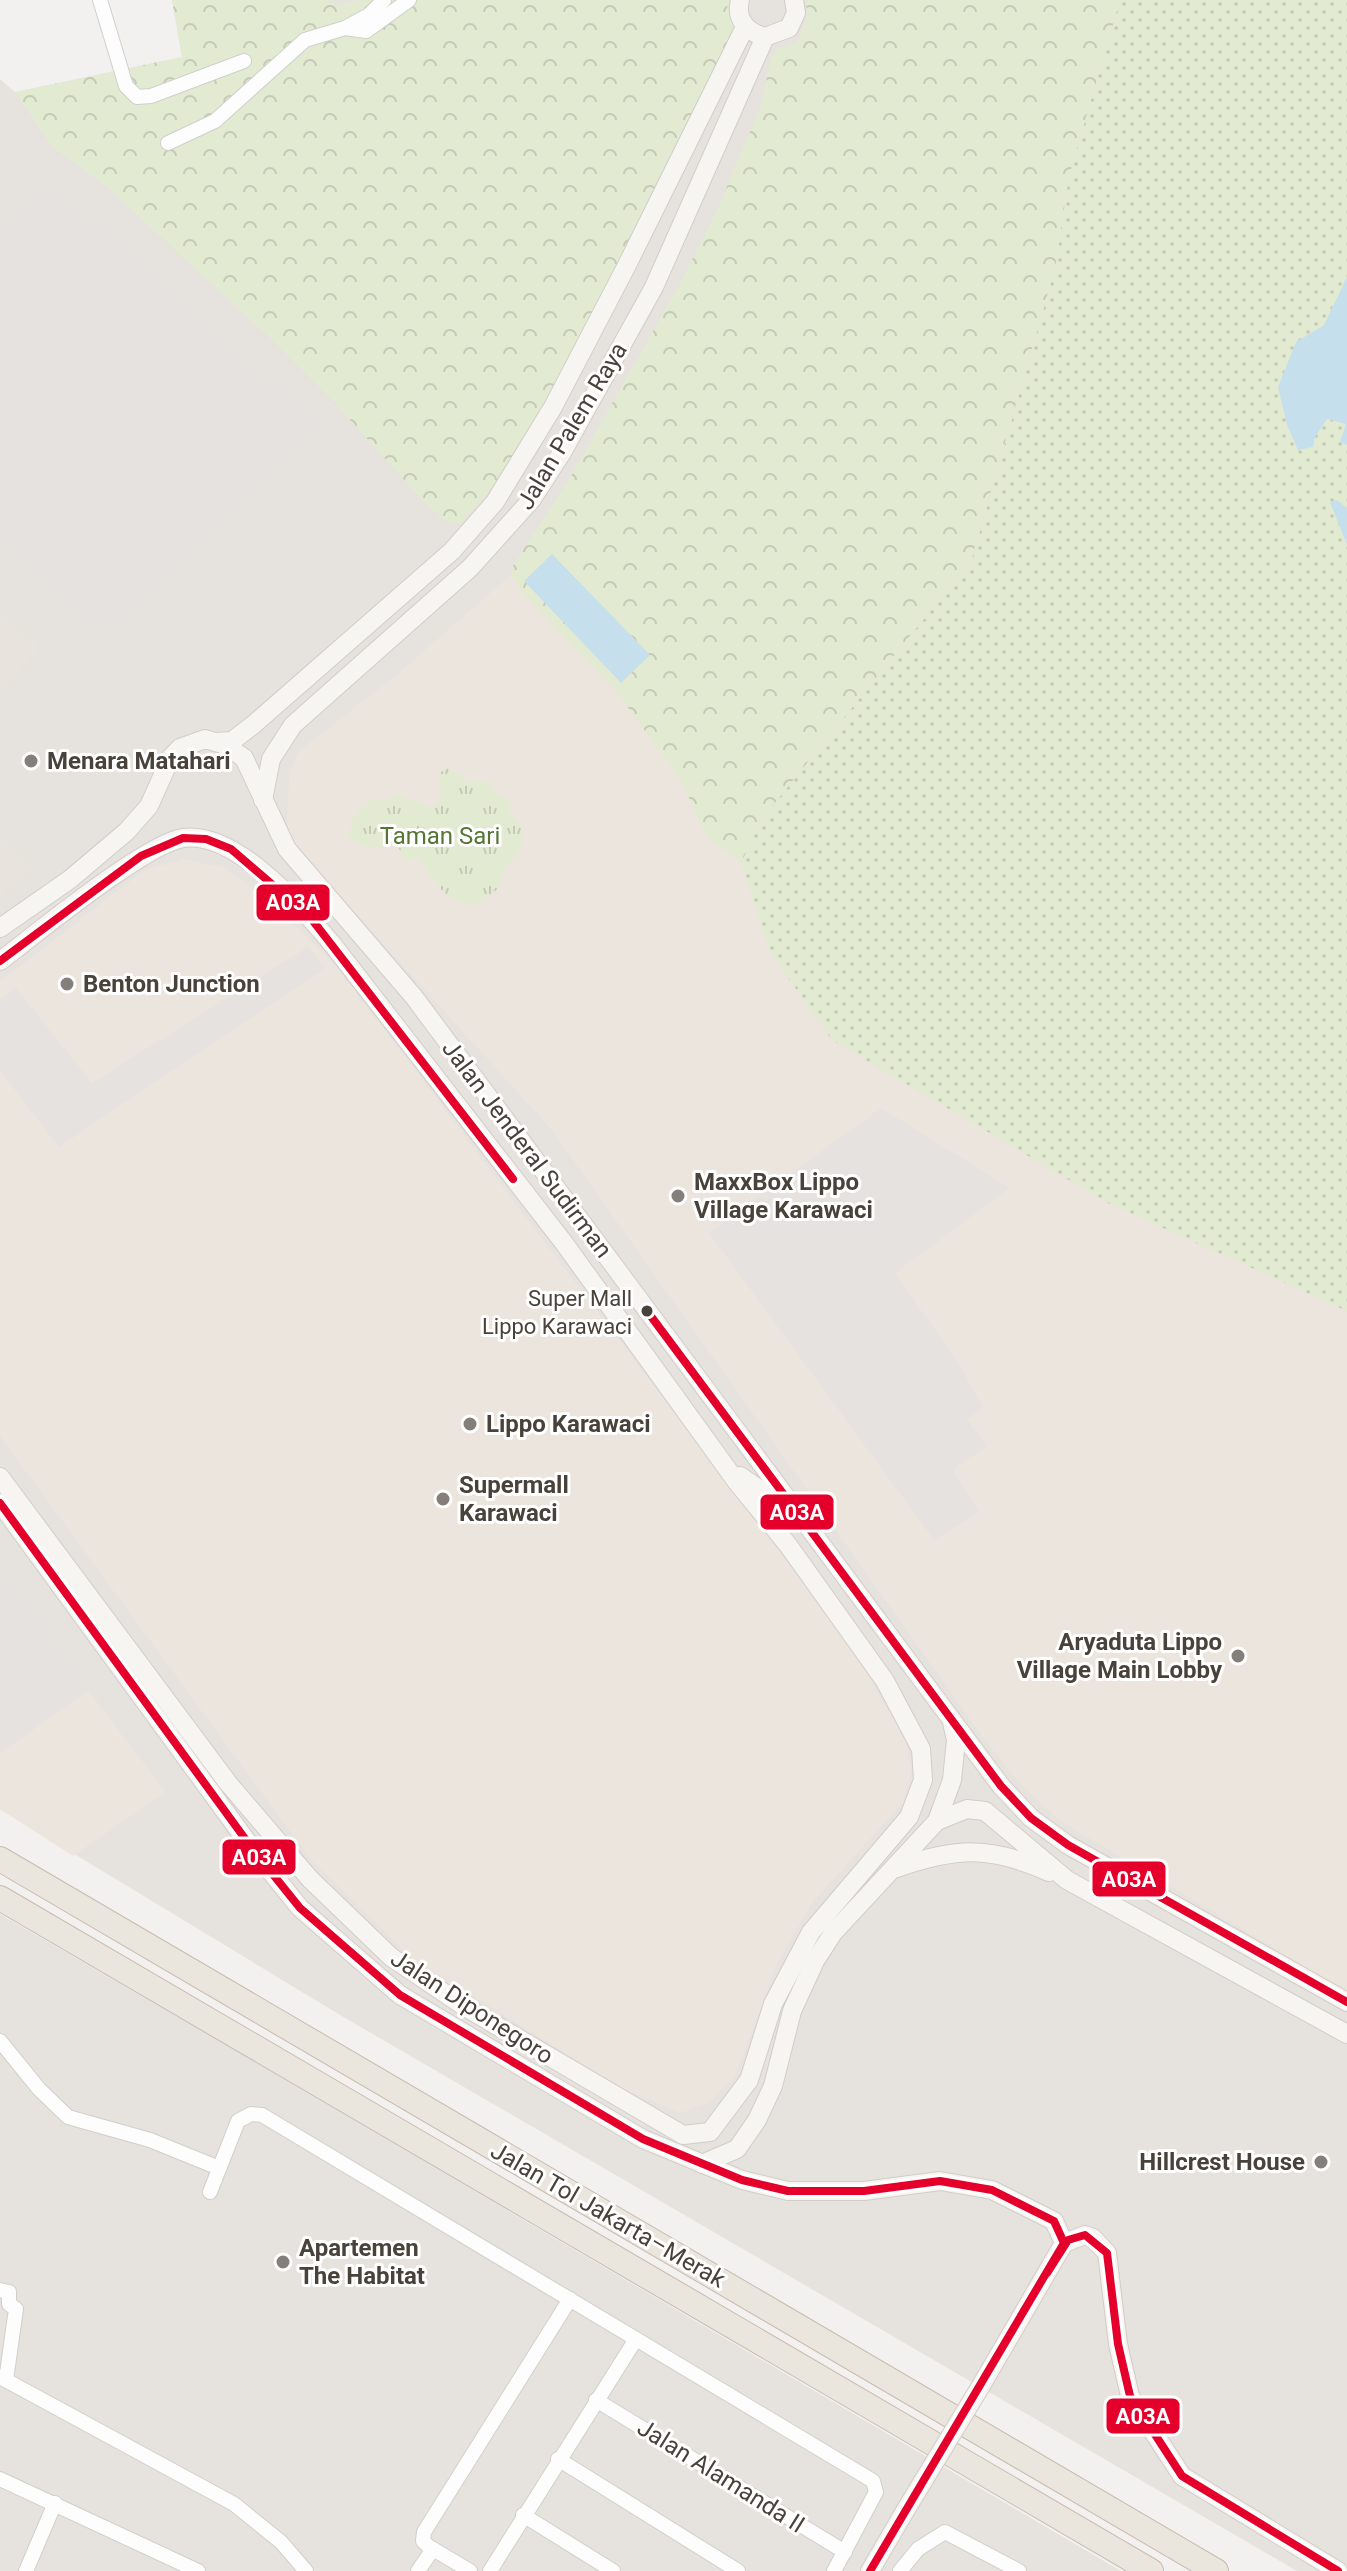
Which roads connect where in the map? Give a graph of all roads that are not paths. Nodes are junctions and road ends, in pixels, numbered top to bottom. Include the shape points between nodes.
1 (100, 0) edge
2 (384, 0) edge
3 (409, 0) edge
4 (794, 0) edge
5 (735, 2) edge
6 (745, 27) junction
7 (345, 28) junction
8 (765, 37) junction
9 (244, 61) dead end
10 (168, 143) dead end
11 (274, 707) junction
12 (293, 725) junction
13 (216, 742) junction
14 (263, 803) junction
15 (42, 897) junction
16 (348, 923) junction
17 (0, 928) edge
18 (5, 957) edge
19 (374, 998) junction
20 (557, 1188) junction
21 (564, 1243) junction
22 (725, 1465) junction
23 (0, 1477) edge
24 (0, 1485) edge
25 (8, 1500) edge
26 (800, 1517) junction
27 (951, 1719) junction
28 (221, 1774) junction
29 (1001, 1786) junction
30 (978, 1808) junction
31 (227, 1816) junction
32 (937, 1821) junction
33 (889, 1843) joint
34 (0, 1859) edge
35 (890, 1870) junction
36 (1067, 1880) junction
37 (0, 1898) edge
38 (1347, 2002) edge
39 (1347, 2034) edge
40 (0, 2041) edge
41 (702, 2164) junction
42 (219, 2168) junction
43 (210, 2192) dead end
44 (1054, 2221) junction
45 (1085, 2235) junction
46 (1064, 2243) junction
47 (0, 2290) edge
48 (570, 2299) junction
49 (636, 2339) junction
50 (3, 2378) edge
51 (596, 2400) junction
52 (558, 2459) junction
53 (0, 2479) edge
54 (55, 2503) junction
55 (523, 2515) junction
56 (433, 2549) junction
57 (845, 2552) junction
58 (194, 2570) edge
59 (26, 2571) edge
60 (306, 2571) edge
61 (418, 2571) edge
62 (470, 2571) edge
63 (490, 2571) edge
64 (613, 2571) edge
65 (738, 2571) edge
66 (834, 2571) edge
67 (870, 2571) edge
68 (900, 2571) edge
69 (1019, 2571) edge
70 (1151, 2571) edge
71 (1216, 2571) edge
72 (1338, 2571) edge

1 - 9 street via 126,86 137,97
2 - 7 street
3 - 7 street via 366,31
4 - 8 street via 796,13 789,28
5 - 6 street
6 - 8 street
6 - 11 street, Jalan Palem Raya via 553,407 495,502 452,551
7 - 10 street via 305,40 215,121
8 - 12 street, Jalan Palem Raya via 654,287 532,499 470,568
11 - 12 street via 279,719
11 - 13 street, Jalan Palem Raya via 232,741
12 - 14 street, Jalan Palem Raya via 271,759
13 - 14 street via 244,758
13 - 15 street, Jalan Palem Raya via 196,740 180,748 138,820
14 - 16 street, Jalan Jenderal Sudirman via 287,849
15 - 17 street, Jalan Palem Raya
15 - 18 street
16 - 19 street
16 - 20 street, Jalan Jenderal Sudirman via 414,997
18 - 19 street, Jalan Jenderal Sudirman via 141,856 183,838 206,839 231,849 310,917
19 - 21 street, Jalan Jenderal Sudirman
20 - 21 street
20 - 26 street, Jalan Jenderal Sudirman
21 - 22 street, Jalan Jenderal Sudirman
22 - 26 street
22 - 33 street, Jalan Jenderal Sudirman via 872,1661 921,1749 919,1798
23 - 25 street, Jalan Diponegoro
24 - 25 street
25 - 28 street, Jalan Diponegoro
25 - 31 street, Jalan Diponegoro
26 - 27 street, Jalan Jenderal Sudirman
27 - 29 street, Jalan Jenderal Sudirman
27 - 32 street via 956,1740 952,1780
28 - 31 street
28 - 33 street, Jalan Diponegoro via 310,1879 391,1957 465,2007 683,2135 710,2132 727,2113 749,2080 773,2004 811,1932
29 - 30 street via 986,1792
29 - 38 street, Jalan Jenderal Sudirman via 1031,1818 1068,1845
30 - 32 street
30 - 36 street
31 - 41 street, Jalan Diponegoro via 300,1908 400,1995 643,2139
32 - 35 street
34 - 71 highway, Jalan Tol Jakarta–Merak
35 - 36 street via 931,1856 977,1850 1014,1856
35 - 41 street via 815,1961 792,2011 773,2086 757,2120 737,2149
36 - 39 street
37 - 70 highway, Jalan Tol Jakarta–Merak
40 - 42 street via 68,2117 150,2140
41 - 44 street, Jalan Diponegoro via 788,2191 864,2191 940,2181 992,2190
42 - 43 street
42 - 48 street via 238,2121 262,2115
44 - 45 street, Jalan Diponegoro
44 - 46 street
45 - 46 street
45 - 72 street via 1107,2253 1130,2396 1182,2476
46 - 67 street, bridge
47 - 50 street via 9,2292 9,2304 16,2309
48 - 49 street
48 - 56 street via 424,2532 423,2541
49 - 51 street
49 - 57 street via 873,2481 876,2492
50 - 60 street via 234,2504 281,2542
51 - 52 street
51 - 57 street, Jalan Alamanda II
52 - 55 street
52 - 65 street
53 - 54 street
54 - 58 street
54 - 59 street
55 - 63 street
55 - 64 street
56 - 61 street
56 - 62 street
57 - 66 street
68 - 69 street via 918,2549 945,2532

